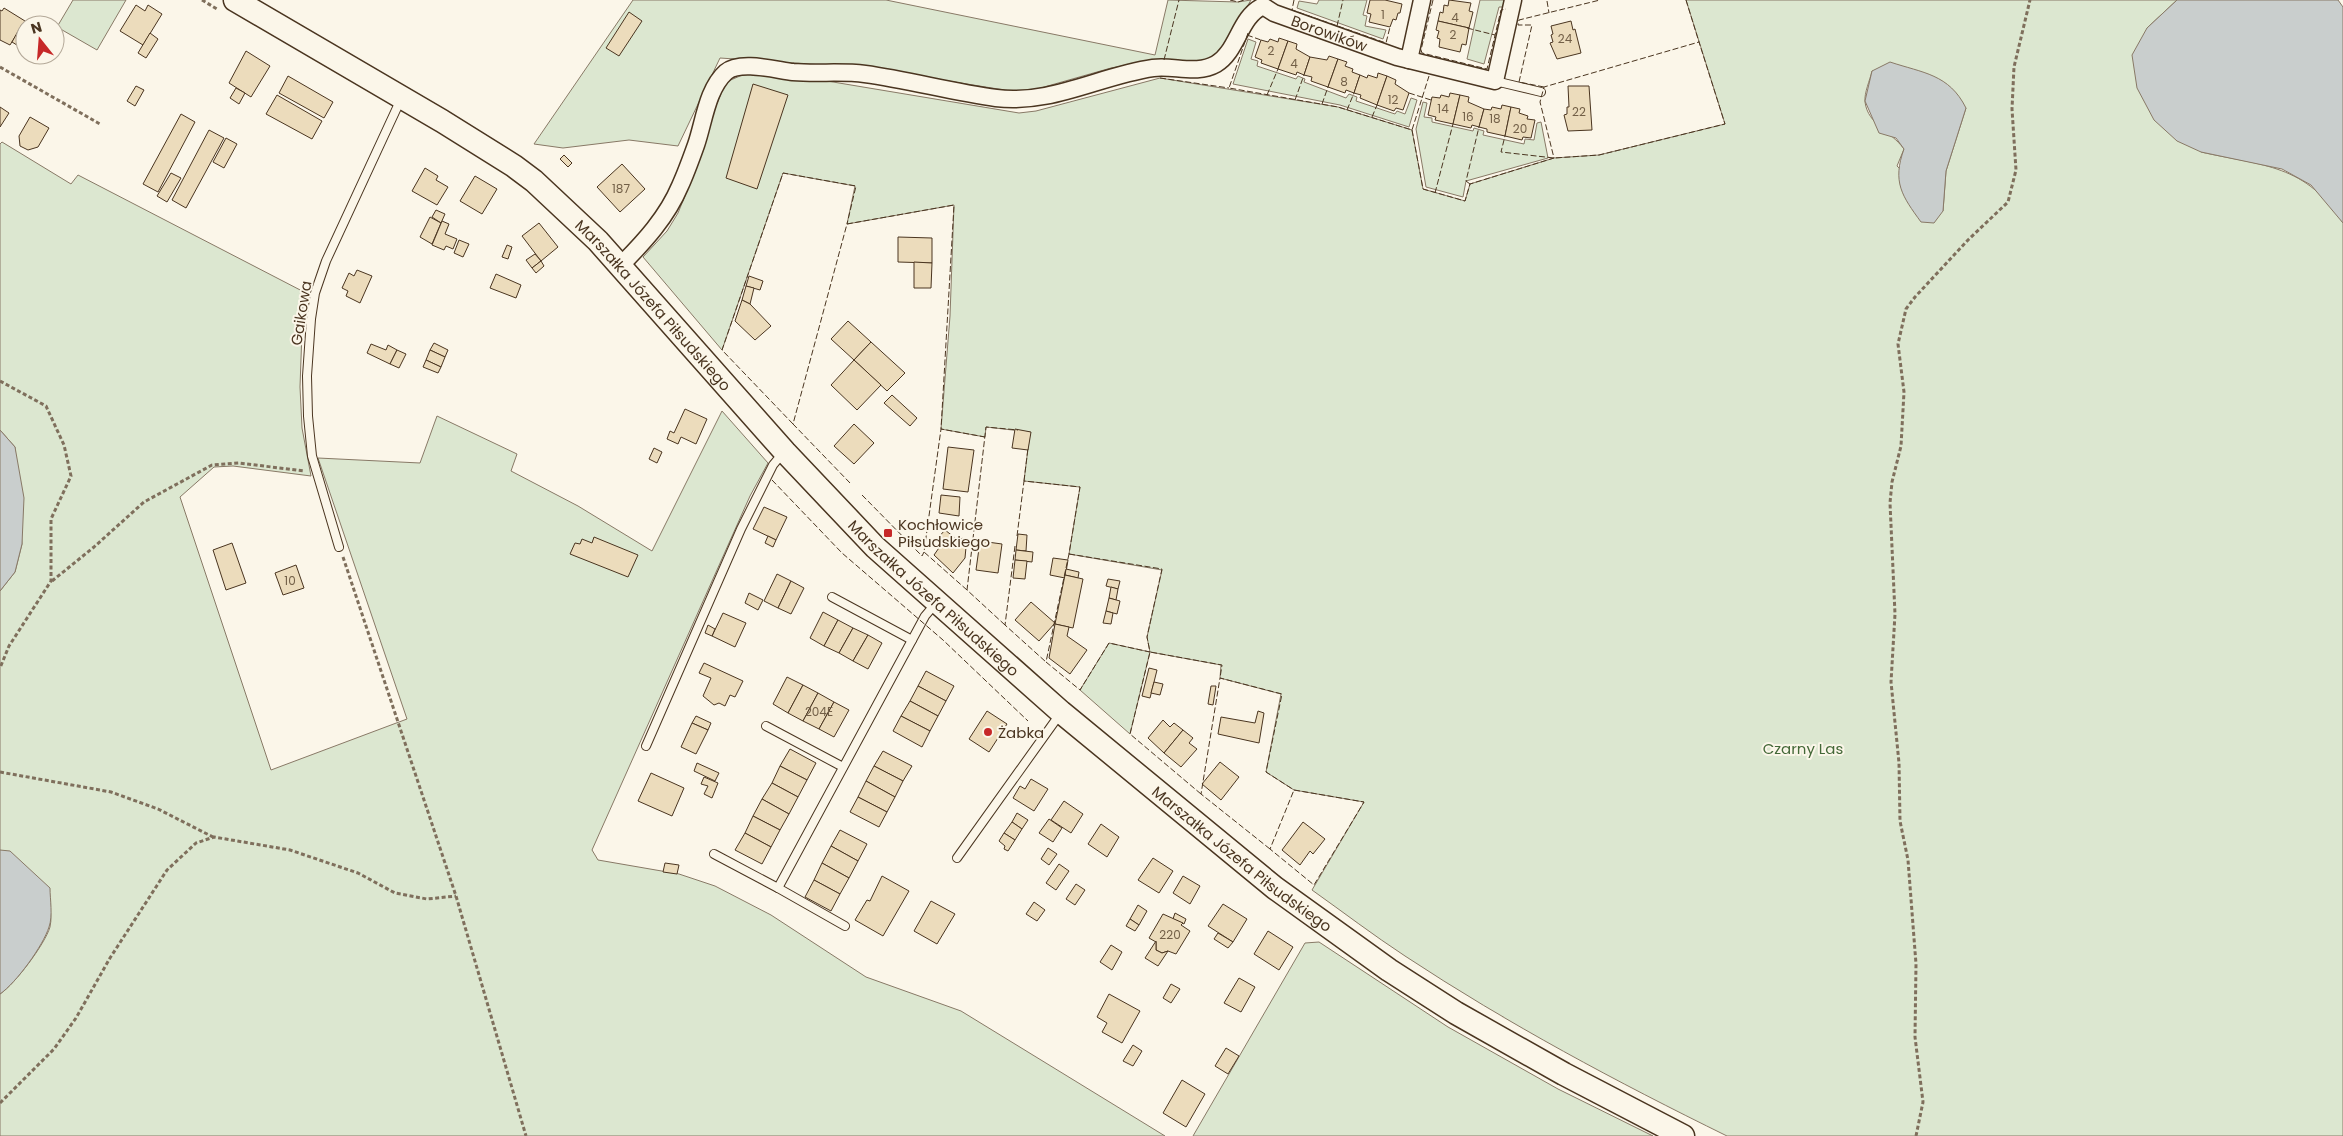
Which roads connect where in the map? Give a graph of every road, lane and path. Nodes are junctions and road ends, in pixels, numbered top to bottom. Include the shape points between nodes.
1 (202, 0) edge
2 (1422, 0) edge
3 (1513, 0) edge
4 (2030, 0) edge
5 (1263, 3) edge
6 (226, 5) edge
7 (1409, 60) junction
8 (0, 66) edge
9 (1495, 81) junction
10 (1540, 92) dead end
11 (402, 97) junction
12 (100, 124) dead end
13 (620, 266) junction
14 (0, 381) edge
15 (785, 452) junction
16 (316, 472) junction
17 (339, 547) joint
18 (51, 581) junction
19 (832, 597) dead end
20 (936, 602) junction
21 (912, 640) junction
22 (0, 668) edge
23 (1061, 712) junction
24 (766, 726) dead end
25 (646, 746) dead end
26 (843, 767) junction
27 (0, 772) edge
28 (214, 837) junction
29 (714, 854) dead end
30 (957, 858) dead end
31 (778, 888) junction
32 (456, 896) junction
33 (845, 926) dead end
34 (0, 1103) edge
35 (526, 1136) edge
36 (1684, 1136) edge
37 (1916, 1136) edge

1 - 6 path
2 - 7 street
3 - 9 street
4 - 37 path via 2014,67 2012,109 2016,170 2008,202 1915,297 1906,309 1898,344 1904,409 1890,503 1895,614 1891,682 1899,763 1900,821 1908,860 1916,964 1915,1037 1923,1102
5 - 7 street, Borowików via 1274,13
5 - 13 street, Borowików via 1253,10 1228,52 1213,66 1200,69 1162,66 1138,70 1045,97 1018,100 864,74 738,66 727,71 716,83 672,204
6 - 11 street, Marszałka Józefa Piłsudskiego
7 - 9 street, Borowików
8 - 12 path
9 - 10 lane, Borowików
11 - 13 street, Marszałka Józefa Piłsudskiego via 487,148 534,181 569,212
11 - 16 lane, Gaikowa via 337,237 315,293 307,386
13 - 15 street, Marszałka Józefa Piłsudskiego
14 - 18 path via 46,406 64,445 71,476 50,519
15 - 20 street, Marszałka Józefa Piłsudskiego via 849,521
15 - 25 lane via 774,465 741,529
16 - 17 lane, Gaikowa
16 - 18 path via 238,463 212,465 144,502
17 - 32 path
18 - 22 path via 9,646
19 - 21 lane
20 - 21 lane
20 - 23 street, Marszałka Józefa Piłsudskiego
21 - 26 lane
23 - 30 lane
23 - 36 street, Marszałka Józefa Piłsudskiego via 1275,888 1390,970 1506,1042
24 - 26 lane
26 - 31 lane
27 - 28 path via 111,792 158,809
28 - 32 path via 290,850 358,873 395,893 427,899
28 - 34 path via 196,843 167,870 60,1041
29 - 31 lane
31 - 33 lane
32 - 35 path

